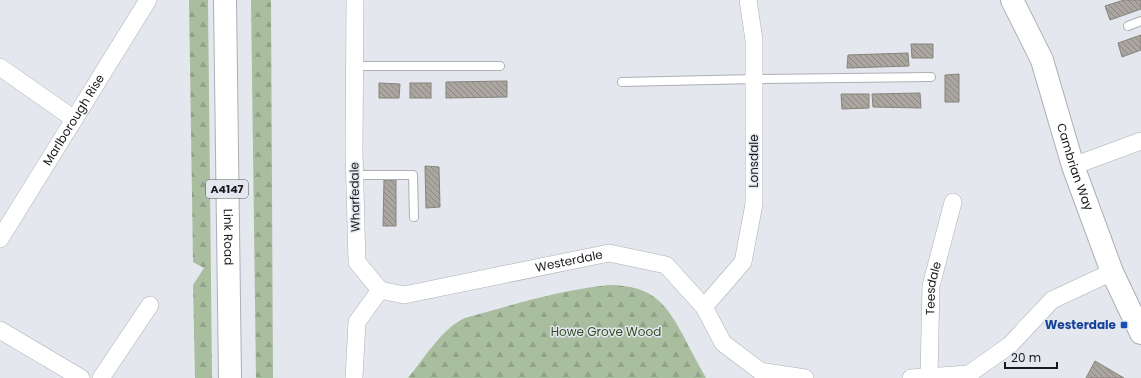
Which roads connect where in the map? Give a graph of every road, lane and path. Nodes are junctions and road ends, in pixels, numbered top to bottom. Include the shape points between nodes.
1 (148, 0) edge
2 (225, 0) edge
3 (355, 0) edge
4 (748, 0) edge
5 (1012, 0) edge
6 (1141, 22) edge
7 (1128, 26) dead end
8 (355, 66) junction
9 (500, 66) dead end
10 (0, 67) edge
11 (931, 77) dead end
12 (755, 79) junction
13 (622, 82) dead end
14 (74, 119) junction
15 (1141, 141) edge
16 (1073, 166) junction
17 (355, 175) junction
18 (953, 202) dead end
19 (414, 217) dead end
20 (0, 239) edge
21 (1112, 272) junction
22 (380, 290) junction
23 (150, 305) dead end
24 (704, 307) junction
25 (1136, 312) edge
26 (0, 330) edge
27 (1141, 333) edge
28 (930, 377) edge
29 (81, 378) edge
30 (101, 378) edge
31 (230, 378) edge
32 (354, 378) edge
33 (805, 378) edge
34 (911, 378) edge

1 - 14 street, Marlborough Rise
2 - 31 main road, Link Road / A4147
3 - 8 street, Wharfedale
4 - 12 street, Lonsdale via 754,40
5 - 16 main road, Cambrian Way via 1042,60
6 - 7 lane
8 - 9 lane
8 - 17 street, Wharfedale
10 - 14 street
11 - 12 lane
12 - 13 lane
12 - 24 street, Lonsdale via 754,204 743,262
14 - 20 street, Marlborough Rise
15 - 16 street
16 - 21 main road, Cambrian Way
17 - 19 lane via 413,175
17 - 22 street, Wharfedale via 357,262
18 - 28 street, Teesdale via 931,286
21 - 25 main road, Cambrian Way
21 - 28 street via 1052,300 1010,345 968,374
22 - 24 street, Westerdale via 404,295 609,253 666,265
22 - 32 street via 357,322
23 - 30 street
24 - 33 street, Westerdale via 723,343 760,371
25 - 27 main road, Cambrian Way
26 - 29 street
28 - 34 street

